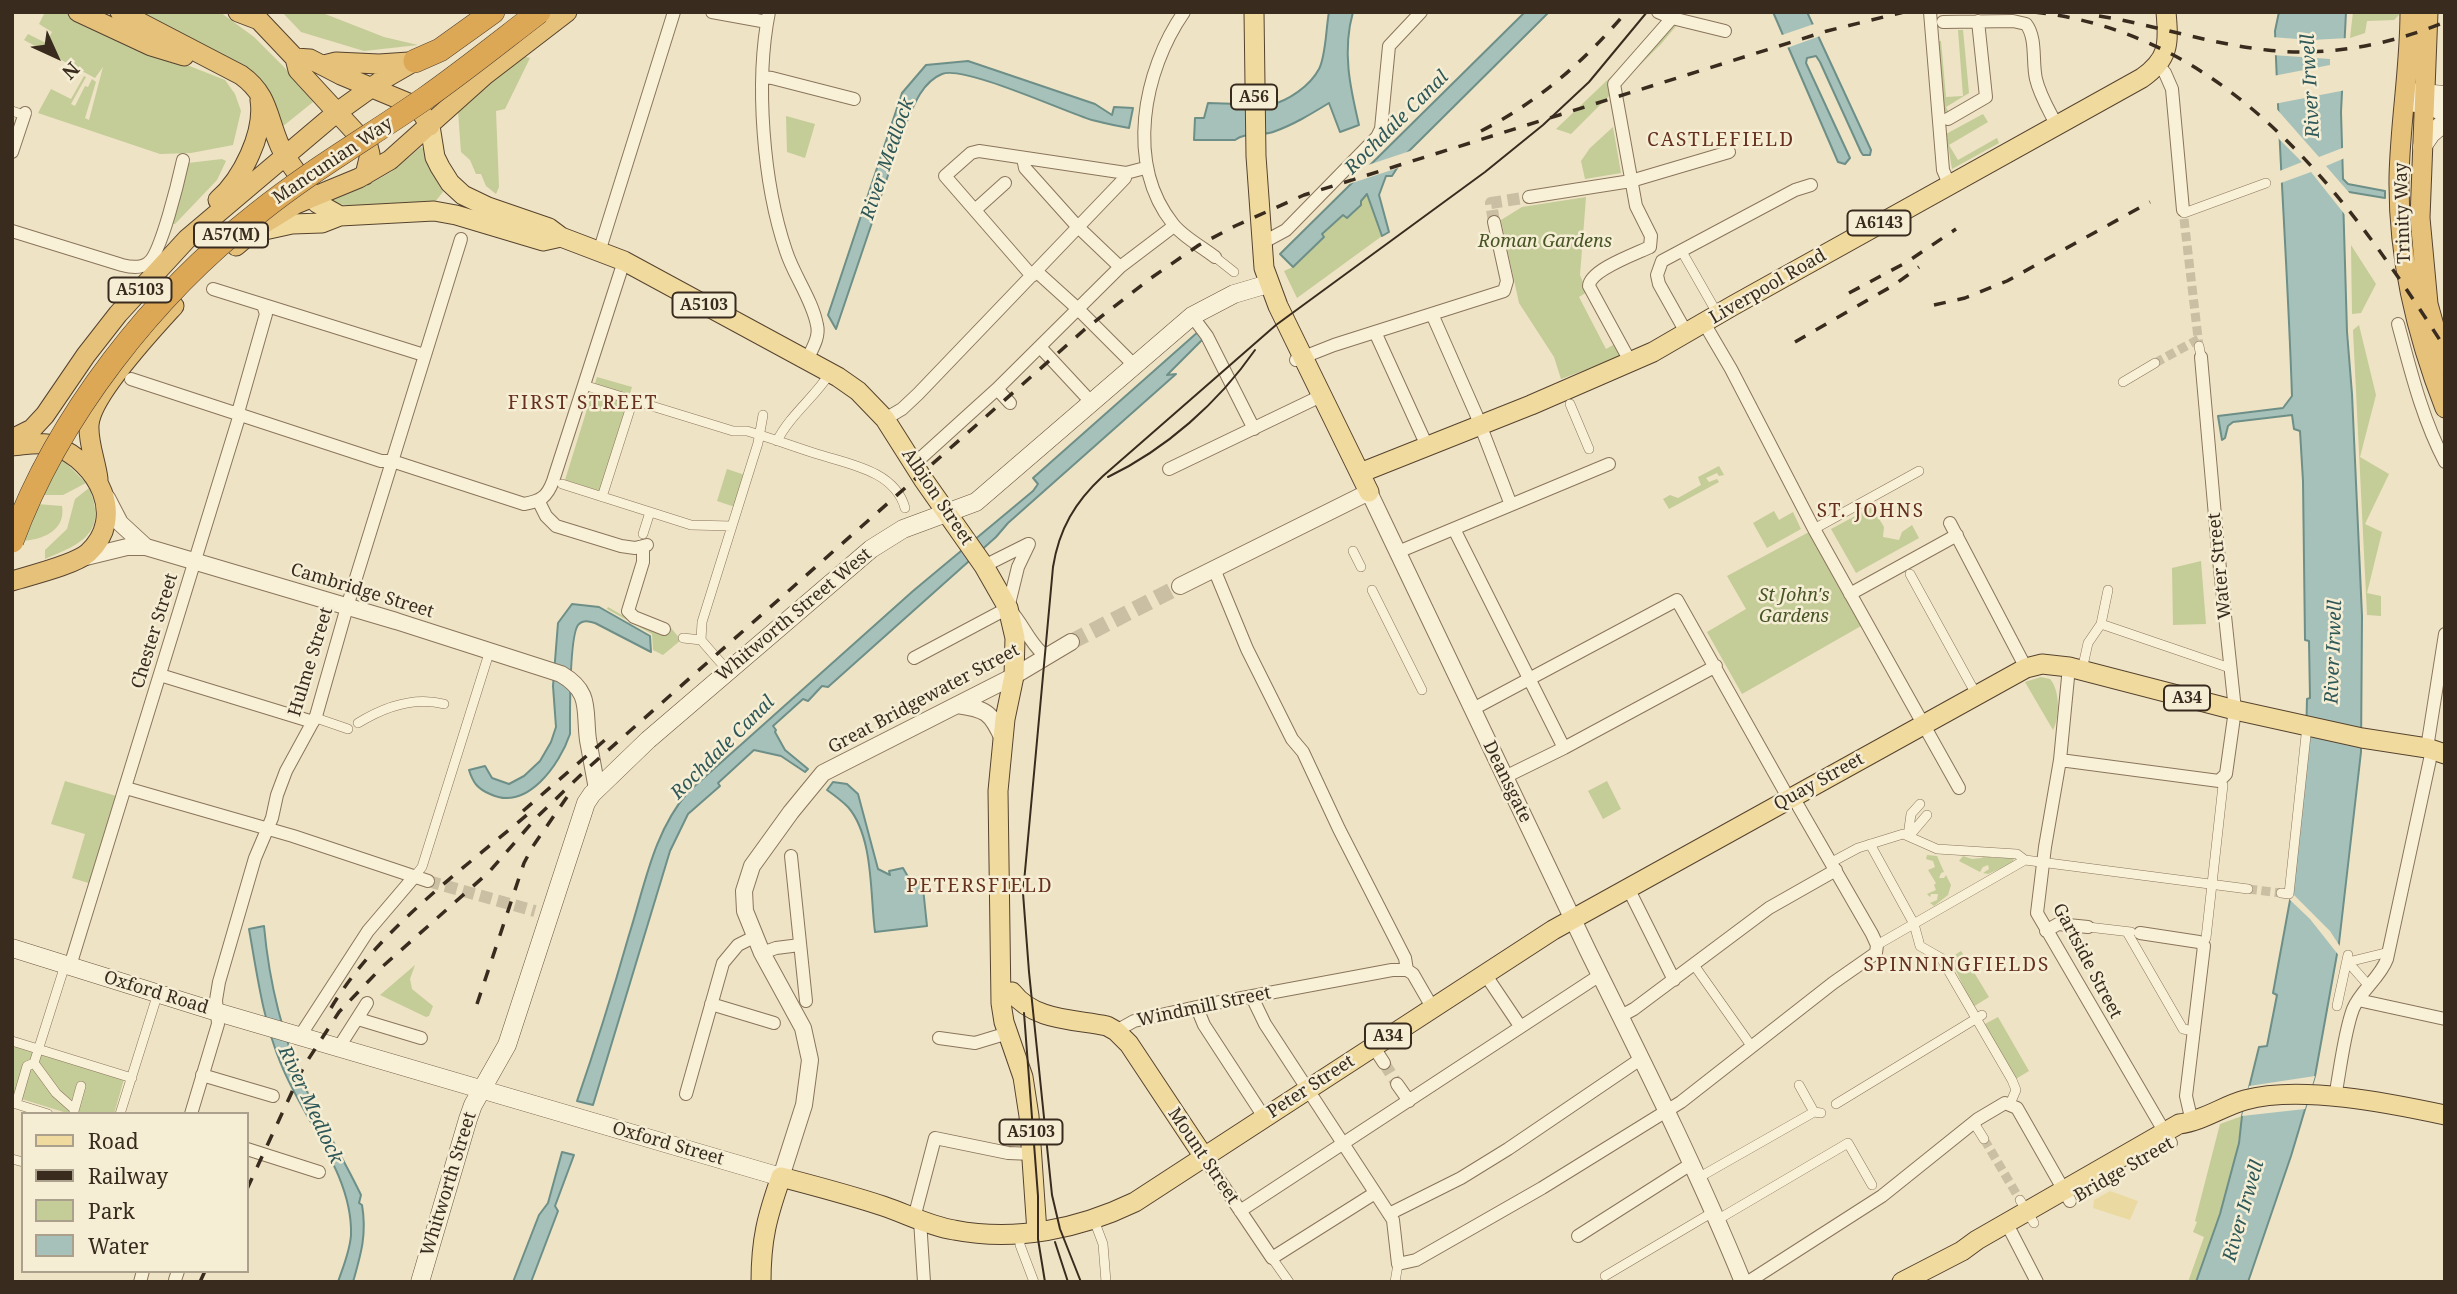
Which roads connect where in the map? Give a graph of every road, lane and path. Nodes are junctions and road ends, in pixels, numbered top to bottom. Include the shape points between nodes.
1 (78, 12) edge
2 (120, 12) edge
3 (238, 12) edge
4 (493, 12) edge
5 (515, 12) edge
6 (539, 12) edge
7 (567, 12) edge
8 (674, 12) edge
9 (712, 12) edge
10 (1184, 12) edge
11 (1254, 12) edge
12 (1421, 12) edge
13 (1658, 12) edge
14 (1930, 12) edge
15 (2166, 12) edge
16 (2410, 12) edge
17 (2428, 12) edge
18 (256, 16) edge
19 (768, 17) edge
20 (1672, 18) junction
21 (1978, 21) junction
22 (1943, 22) dead end
23 (1725, 31) dead end
24 (295, 58) junction
25 (415, 61) junction
26 (324, 65) junction
27 (2159, 66) junction
28 (2427, 70) junction
29 (233, 71) junction
30 (763, 77) junction
31 (2406, 78) junction
32 (255, 86) junction
33 (371, 88) junction
34 (2445, 94) edge
35 (854, 99) dead end
36 (2424, 99) junction
37 (2404, 111) junction
38 (2445, 111) edge
39 (18, 112) edge
40 (336, 113) junction
41 (1948, 119) dead end
42 (2445, 122) edge
43 (2057, 126) junction
44 (431, 133) junction
45 (2422, 146) junction
46 (12, 152) edge
47 (1729, 152) dead end
48 (286, 156) junction
49 (1023, 158) junction
50 (183, 160) dead end
51 (1145, 168) junction
52 (1126, 173) junction
53 (365, 175) junction
54 (1631, 181) junction
55 (1005, 183) dead end
56 (2266, 183) dead end
57 (1811, 184) dead end
58 (1949, 184) junction
59 (313, 197) junction
60 (1530, 197) tunnel mouth
61 (975, 211) junction
62 (2184, 214) joint
63 (340, 216) junction
64 (1494, 222) tunnel mouth
65 (1174, 226) junction
66 (1079, 228) junction
67 (12, 231) edge
68 (251, 233) junction
69 (561, 237) junction
70 (187, 239) junction
71 (461, 239) dead end
72 (1262, 243) junction
73 (1650, 247) junction
74 (1682, 250) junction
75 (599, 252) junction
76 (1215, 257) joint
77 (624, 261) junction
78 (1662, 261) junction
79 (1120, 267) junction
80 (1232, 271) dead end
81 (1034, 273) junction
82 (1268, 284) junction
83 (213, 289) dead end
84 (263, 305) junction
85 (1078, 309) junction
86 (1432, 314) junction
87 (1708, 315) junction
88 (1192, 316) junction
89 (2398, 324) dead end
90 (1375, 332) junction
91 (1687, 334) junction
92 (1040, 347) junction
93 (2200, 352) tunnel mouth
94 (424, 355) junction
95 (1300, 358) junction
96 (807, 360) junction
97 (1631, 363) junction
98 (2155, 363) tunnel mouth
99 (2445, 365) edge
100 (1135, 366) junction
101 (830, 373) junction
102 (131, 379) dead end
103 (2123, 382) dead end
104 (590, 388) dead end
105 (997, 389) junction
106 (1323, 395) junction
107 (633, 400) junction
108 (1010, 403) dead end
109 (1093, 403) junction
110 (1570, 404) dead end
111 (2445, 408) edge
112 (240, 414) junction
113 (763, 415) dead end
114 (885, 419) junction
115 (1480, 425) junction
116 (1254, 429) junction
117 (760, 435) junction
118 (12, 439) edge
119 (777, 441) junction
120 (12, 446) edge
121 (1427, 446) junction
122 (1589, 449) dead end
123 (392, 461) junction
124 (2445, 461) edge
125 (912, 463) junction
126 (1609, 464) dead end
127 (1169, 469) dead end
128 (1919, 471) dead end
129 (1360, 473) junction
130 (100, 484) junction
131 (562, 484) dead end
132 (1369, 492) junction
133 (602, 497) junction
134 (539, 502) junction
135 (12, 505) edge
136 (1511, 505) junction
137 (905, 509) dead end
138 (650, 512) junction
139 (948, 513) junction
140 (732, 526) junction
141 (1454, 529) junction
142 (1814, 529) junction
143 (12, 541) edge
144 (644, 542) junction
145 (145, 547) junction
146 (1353, 551) dead end
147 (1398, 552) junction
148 (82, 558) junction
149 (194, 561) junction
150 (984, 566) junction
151 (1361, 566) dead end
152 (1214, 569) junction
153 (35, 574) junction
154 (1910, 574) dead end
155 (12, 581) edge
156 (1180, 586) tunnel mouth
157 (12, 590) edge
158 (1372, 590) dead end
159 (2108, 590) dead end
160 (1850, 594) junction
161 (347, 607) junction
162 (1008, 608) junction
163 (2101, 624) junction
164 (664, 629) dead end
165 (2445, 634) edge
166 (683, 638) dead end
167 (701, 640) junction
168 (1070, 642) tunnel mouth
169 (490, 650) junction
170 (1049, 653) junction
171 (914, 659) dead end
172 (1716, 666) junction
173 (2230, 667) junction
174 (2026, 668) junction
175 (2075, 668) junction
176 (728, 671) junction
177 (160, 675) junction
178 (1014, 676) junction
179 (1531, 680) junction
180 (1422, 690) dead end
181 (1976, 694) junction
182 (444, 704) dead end
183 (957, 705) junction
184 (1473, 709) junction
185 (2235, 710) junction
186 (316, 720) junction
187 (358, 723) dead end
188 (1923, 725) junction
189 (2307, 726) junction
190 (348, 729) dead end
191 (1003, 739) junction
192 (1564, 748) junction
193 (2438, 752) edge
194 (2060, 760) junction
195 (1505, 777) junction
196 (2220, 781) junction
197 (126, 788) junction
198 (1959, 788) dead end
199 (597, 789) junction
200 (1791, 798) junction
201 (1920, 804) dead end
202 (1927, 815) dead end
203 (267, 830) junction
204 (1908, 836) junction
205 (1870, 844) junction
206 (791, 856) dead end
207 (2025, 860) junction
208 (2041, 861) junction
209 (1834, 866) junction
210 (414, 877) junction
211 (428, 881) tunnel mouth
212 (2212, 884) junction
213 (1628, 888) junction
214 (2248, 889) tunnel mouth
215 (2285, 894) dead end
216 (1574, 918) junction
217 (1002, 919) junction
218 (1914, 924) junction
219 (2088, 927) joint
220 (2046, 931) junction
221 (2133, 933) junction
222 (754, 937) junction
223 (2202, 944) junction
224 (800, 945) junction
225 (1877, 945) junction
226 (12, 948) edge
227 (2389, 952) junction
228 (762, 953) junction
229 (2347, 958) junction
230 (1694, 965) junction
231 (67, 966) junction
232 (1407, 970) junction
233 (1485, 974) junction
234 (1600, 975) junction
235 (1674, 979) junction
236 (2368, 986) junction
237 (1012, 992) junction
238 (158, 993) junction
239 (1252, 997) junction
240 (2358, 1000) junction
241 (806, 1001) dead end
242 (367, 1003) dead end
243 (710, 1004) junction
244 (2337, 1006) dead end
245 (1432, 1007) junction
246 (1197, 1008) junction
247 (217, 1012) junction
248 (1976, 1013) junction
249 (1621, 1016) junction
250 (767, 1017) dead end
251 (358, 1019) junction
252 (2445, 1019) edge
253 (1520, 1026) junction
254 (1116, 1031) junction
255 (2194, 1031) junction
256 (1008, 1033) junction
257 (294, 1035) junction
258 (421, 1038) dead end
259 (939, 1038) dead end
260 (12, 1041) edge
261 (1373, 1046) junction
262 (339, 1047) junction
263 (1752, 1047) junction
264 (38, 1049) junction
265 (1642, 1058) junction
266 (34, 1063) junction
267 (1384, 1063) tunnel mouth
268 (202, 1075) junction
269 (132, 1077) junction
270 (1397, 1084) tunnel mouth
271 (1799, 1085) dead end
272 (81, 1086) dead end
273 (483, 1088) junction
274 (1308, 1088) junction
275 (686, 1094) dead end
276 (273, 1096) dead end
277 (2335, 1097) junction
278 (1409, 1101) junction
279 (14, 1103) edge
280 (1836, 1104) dead end
281 (2010, 1104) junction
282 (2444, 1110) edge
283 (74, 1111) edge
284 (1667, 1111) junction
285 (42, 1112) edge
286 (121, 1112) edge
287 (192, 1112) edge
288 (1264, 1117) junction
289 (2192, 1122) junction
290 (1974, 1123) junction
291 (2167, 1138) junction
292 (1984, 1139) tunnel mouth
293 (1344, 1143) junction
294 (248, 1149) edge
295 (1032, 1154) junction
296 (1204, 1157) junction
297 (1695, 1171) junction
298 (318, 1172) dead end
299 (781, 1177) junction
300 (1872, 1185) dead end
301 (1375, 1193) junction
302 (2067, 1196) junction
303 (1240, 1211) junction
304 (1390, 1213) junction
305 (1715, 1216) junction
306 (917, 1219) junction
307 (1094, 1220) junction
308 (2009, 1230) junction
309 (1026, 1231) junction
310 (1578, 1236) dead end
311 (1272, 1258) junction
312 (1398, 1264) junction
313 (1605, 1276) dead end
314 (420, 1282) edge
315 (761, 1282) edge
316 (924, 1282) edge
317 (1034, 1282) edge
318 (1106, 1282) edge
319 (1289, 1282) edge
320 (1395, 1282) edge
321 (1746, 1282) edge
322 (1902, 1282) edge
323 (2037, 1282) edge

1 - 29 highway via 151,46
2 - 29 highway
3 - 18 highway
4 - 25 highway via 440,50
5 - 135 highway, Mancunian Way / A57(M) via 262,192 180,262 122,326 81,382
6 - 143 highway, Mancunian Way / A57(M), bridge via 454,78 258,213 175,288 87,398
7 - 44 highway via 485,75
8 - 75 street
9 - 19 street
10 - 51 street via 1156,65 1145,123
11 - 72 main road, A56
12 - 72 street via 1389,46 1377,137 1286,230
13 - 20 street
14 - 58 street via 1943,170
15 - 27 main road via 2166,48
16 - 31 highway, Trinity Way
17 - 28 highway, Trinity Way
18 - 24 highway
19 - 30 street
20 - 23 street
20 - 54 street via 1614,84
21 - 22 street
21 - 41 street via 1986,97
21 - 43 street via 2028,26 2042,99
24 - 26 highway
24 - 40 highway via 298,70
25 - 26 highway
25 - 33 highway
26 - 33 highway
27 - 43 main road, Liverpool Road / A6143
27 - 62 street via 2172,89
28 - 34 main road
28 - 36 highway, Trinity Way
29 - 32 highway
30 - 35 street
30 - 96 street via 771,190 787,253 818,328
31 - 36 main road
31 - 37 highway, Trinity Way
32 - 48 highway
32 - 70 highway via 261,114 244,166 225,194 201,215
33 - 40 highway, A5103
33 - 44 highway via 418,107
34 - 36 main road
36 - 37 main road
36 - 38 main road
36 - 45 highway, Trinity Way
37 - 111 highway, Trinity Way via 2399,187 2404,268 2427,363
39 - 46 street
40 - 48 highway, A5103
40 - 53 highway via 368,145
42 - 45 main road
43 - 58 main road, Liverpool Road / A6143
44 - 53 highway, A5103
44 - 69 main road, A5103 via 440,167 463,195 549,228
45 - 99 highway, Trinity Way via 2420,218 2425,276
47 - 54 street
48 - 59 highway
48 - 70 highway, Mancunian Way / A5103
49 - 52 street
49 - 61 street via 979,151 945,176
49 - 66 street via 1026,168
50 - 67 street via 156,253 141,266 130,267
51 - 52 street
51 - 65 street via 1157,200
52 - 66 street
53 - 59 highway, A5103
54 - 60 street
54 - 73 street via 1636,206 1651,236
55 - 61 street
56 - 62 street
57 - 74 street
58 - 87 main road, Liverpool Road / A6143
59 - 63 main road
59 - 68 highway, Mancunian Way / A5103
61 - 81 street
63 - 68 main road
63 - 69 main road, A5103 via 434,211 543,241
64 - 86 street via 1506,288
65 - 76 street
65 - 79 street
66 - 79 street
66 - 81 street
68 - 130 highway, Mancunian Way / A5103 via 164,316 96,404 89,425
69 - 75 main road, A5103
70 - 118 highway, Mancunian Way / A5103 via 118,314 38,424
71 - 94 street, Hulme Street
72 - 82 main road, A56
73 - 78 street
73 - 97 street via 1589,282
74 - 78 street
74 - 87 street
75 - 77 main road, A5103
76 - 80 street
77 - 96 main road, A5103
77 - 134 street via 553,481
78 - 91 street via 1659,284
79 - 85 street
81 - 85 street
81 - 114 street via 908,405
82 - 88 main road, Whitworth Street West via 1234,294
82 - 95 main road, Deansgate / A56
83 - 84 street
84 - 94 street
84 - 112 street, Chester Street via 266,314
85 - 92 street
85 - 100 street
86 - 90 street
86 - 115 street
87 - 91 main road, Liverpool Road / A6143
87 - 142 street
88 - 100 main road, Whitworth Street West
88 - 116 street via 1207,335
89 - 124 street via 2418,400
90 - 95 street
90 - 121 street
91 - 97 main road, Liverpool Road / A6143
92 - 105 street
92 - 109 street
93 - 173 street, Water Street
94 - 123 street, Hulme Street
95 - 106 main road, Deansgate / A56
96 - 101 main road, A5103
97 - 115 main road, Liverpool Road / A6143
98 - 103 street
100 - 109 main road, Whitworth Street West
101 - 114 main road, Albion Street / A5103 via 858,391
101 - 119 street
102 - 112 street
104 - 107 street
105 - 108 street
105 - 125 street
106 - 116 street
106 - 129 main road, Deansgate / A56
107 - 117 street
107 - 133 street
109 - 139 main road, Whitworth Street West via 981,498
110 - 122 street
112 - 123 street
112 - 149 street, Chester Street
113 - 117 street
114 - 125 main road, Albion Street / A5103
115 - 121 main road, Liverpool Road / A6143
115 - 136 street
116 - 127 street
117 - 119 street
117 - 140 street
119 - 137 street via 870,471 893,486
120 - 130 highway via 53,445 75,457
121 - 129 main road, Liverpool Road / A6143
123 - 134 street via 524,503
123 - 161 street, Hulme Street
125 - 139 main road, Albion Street / A5103
126 - 136 street
128 - 142 street
129 - 132 main road, Deansgate / A56
130 - 145 street, Cambridge Street via 120,523
130 - 148 highway, A5103 via 105,524 97,543
131 - 133 street
132 - 147 street, Deansgate / A56
132 - 152 street
133 - 138 street
134 - 144 street via 556,526 621,546
136 - 141 street
138 - 140 street via 691,525
138 - 144 street
139 - 150 main road, Albion Street / A5103
139 - 176 main road, Whitworth Street West via 903,528 871,549
140 - 167 street via 702,622
141 - 147 street
141 - 179 street
142 - 160 street
144 - 164 street via 643,562 628,611
145 - 148 street, Cambridge Street
145 - 149 street, Cambridge Street
146 - 151 street
147 - 184 street, Deansgate / A56
148 - 153 highway
149 - 161 street, Cambridge Street
149 - 177 street, Chester Street
150 - 162 main road, Albion Street / A5103
150 - 162 street via 1028,544
152 - 156 street
152 - 232 street via 1247,649 1303,752
153 - 155 highway
153 - 157 highway
154 - 181 street
158 - 180 street
159 - 163 street
160 - 174 street via 1954,529
160 - 188 street
161 - 169 street, Cambridge Street
161 - 186 street, Hulme Street
162 - 170 street, Albion Street via 1037,648
162 - 171 street
162 - 178 main road, Albion Street / A5103 via 1016,638
163 - 173 street
163 - 175 street
165 - 193 street
166 - 167 street
167 - 176 street
168 - 170 street, Great Bridgewater Street
169 - 199 street, Cambridge Street via 564,677 580,689
169 - 210 street via 422,867
170 - 178 street, Great Bridgewater Street
172 - 179 street via 1677,600
172 - 192 street
172 - 200 street
173 - 185 street, Water Street
174 - 175 main road, Quay Street / A34 via 2042,664
174 - 181 main road, Quay Street / A34
175 - 185 main road, A34
175 - 194 street, Gartside Street
176 - 199 main road, Whitworth Street West
177 - 186 street
177 - 197 street, Chester Street
178 - 183 street, Great Bridgewater Street
178 - 191 main road, A5103
179 - 184 street
179 - 192 street
181 - 188 main road, Quay Street / A34
182 - 187 street via 405,702
183 - 191 street via 987,712
183 - 222 street, Great Bridgewater Street via 835,766 813,784 748,876 744,907
184 - 195 street, Deansgate / A56
185 - 189 main road, A34
185 - 196 street, Water Street via 2226,774
186 - 190 street
186 - 203 street, Hulme Street via 286,771
188 - 198 street
188 - 200 main road, Quay Street / A34
189 - 193 main road, A34
189 - 215 street
191 - 217 main road, A5103 via 998,791
192 - 195 street
193 - 227 street
194 - 196 street
194 - 208 street, Gartside Street
195 - 216 street, Deansgate / A56
196 - 212 street
197 - 203 street
197 - 231 street, Chester Street
199 - 273 main road, Whitworth Street West via 586,803 544,914 507,1045
200 - 209 street
200 - 213 main road, Quay Street / A34
201 - 204 street via 1911,814
202 - 204 street
203 - 210 street
203 - 247 street, Hulme Street via 219,982
204 - 205 street
204 - 207 street via 1937,849 2018,854
205 - 209 street
205 - 218 street
206 - 224 street
207 - 208 street
207 - 218 street
208 - 212 street
208 - 220 street, Gartside Street via 2037,913
209 - 225 street
209 - 230 street
210 - 211 street
210 - 257 street via 368,931
212 - 214 street
212 - 223 street
213 - 216 main road, Quay Street / A34
213 - 235 street
216 - 233 main road, Peter Street / A34
216 - 234 street, Deansgate / A56
217 - 237 main road, A5103
217 - 256 main road, A5103 via 1002,1003
218 - 225 street
218 - 248 street via 1920,946 1941,958
219 - 220 street via 2058,925
219 - 221 street
220 - 291 street, Gartside Street
221 - 223 street
221 - 255 street via 2183,1029
222 - 228 street, Great Bridgewater Street
222 - 243 street via 725,958
223 - 255 street
224 - 228 street
224 - 241 street
225 - 263 street via 1869,960
226 - 231 main road, Oxford Road
227 - 229 street
227 - 236 street via 2382,971
228 - 299 street, Great Bridgewater Street via 803,1028 810,1059 804,1105
229 - 236 street
229 - 244 street
230 - 235 street
230 - 263 street
231 - 238 main road, Oxford Road
231 - 264 street
232 - 239 street, Windmill Street
232 - 245 street
233 - 245 main road, Peter Street / A34
233 - 253 street
234 - 249 street, Deansgate / A56
234 - 253 street
235 - 249 street
236 - 240 street
237 - 254 main road, Windmill Street via 1042,1014
237 - 256 main road, A5103 via 1013,1024
238 - 247 main road, Oxford Road
238 - 269 street
239 - 246 street, Windmill Street
239 - 274 street
240 - 252 street
240 - 277 street
242 - 251 street
243 - 250 street
243 - 275 street
245 - 261 main road, Peter Street / A34
246 - 254 street, Windmill Street via 1133,1021
246 - 288 street
247 - 257 main road, Oxford Road
247 - 268 street, Hulme Street via 218,1024
248 - 280 street
248 - 281 street via 2016,1090
249 - 265 street, Deansgate / A56
251 - 258 street
251 - 262 street
253 - 278 street
254 - 296 main road, Mount Street
255 - 289 street via 2186,1096
256 - 259 street via 975,1044
256 - 295 main road, A5103 via 1023,1077
257 - 262 main road, Oxford Street
260 - 264 street
261 - 267 street
261 - 274 main road, Peter Street / A34
262 - 273 main road, Oxford Street
263 - 284 street
264 - 266 street
264 - 269 street
265 - 284 street, Deansgate / A56
265 - 304 street via 1461,1178
266 - 279 street via 27,1066
266 - 283 street
268 - 276 street
268 - 287 street, Hulme Street
269 - 286 street
270 - 278 street
271 - 297 street via 1818,1113
272 - 283 street
273 - 299 main road, Oxford Street
273 - 314 main road, Whitworth Street via 468,1119
274 - 288 main road, Peter Street / A34
274 - 293 street
277 - 282 main road, Bridge Street
277 - 289 main road, Bridge Street via 2246,1100
278 - 293 street
279 - 285 street
281 - 290 street via 2000,1104
281 - 302 street via 2017,1108
284 - 297 street, Deansgate / A56
284 - 312 street via 1427,1254
288 - 296 main road, Peter Street / A34
289 - 291 main road, Bridge Street via 2179,1124
290 - 292 street
290 - 321 street via 1882,1196
291 - 302 main road, Bridge Street
293 - 301 street
293 - 303 street
294 - 298 street
295 - 306 street via 935,1138
295 - 309 main road, A5103
296 - 303 street, Mount Street
296 - 307 main road, Peter Street / A34 via 1135,1202
297 - 305 street, Deansgate / A56
297 - 310 street
299 - 306 main road, Oxford Street / A34
299 - 315 main road via 764,1233
300 - 305 street via 1848,1143
301 - 304 street
301 - 311 street
302 - 308 main road, Bridge Street via 2027,1212
303 - 311 street, Mount Street
304 - 312 street
305 - 313 street
305 - 321 street, Deansgate / A56
306 - 309 main road, Oxford Street / A34 via 969,1233
306 - 316 street
307 - 309 main road, Peter Street / A34 via 1060,1230
307 - 318 street via 1103,1244
308 - 322 main road, Bridge Street via 1978,1240
308 - 323 street
309 - 317 street via 1020,1245
311 - 319 street, Mount Street
312 - 320 street

